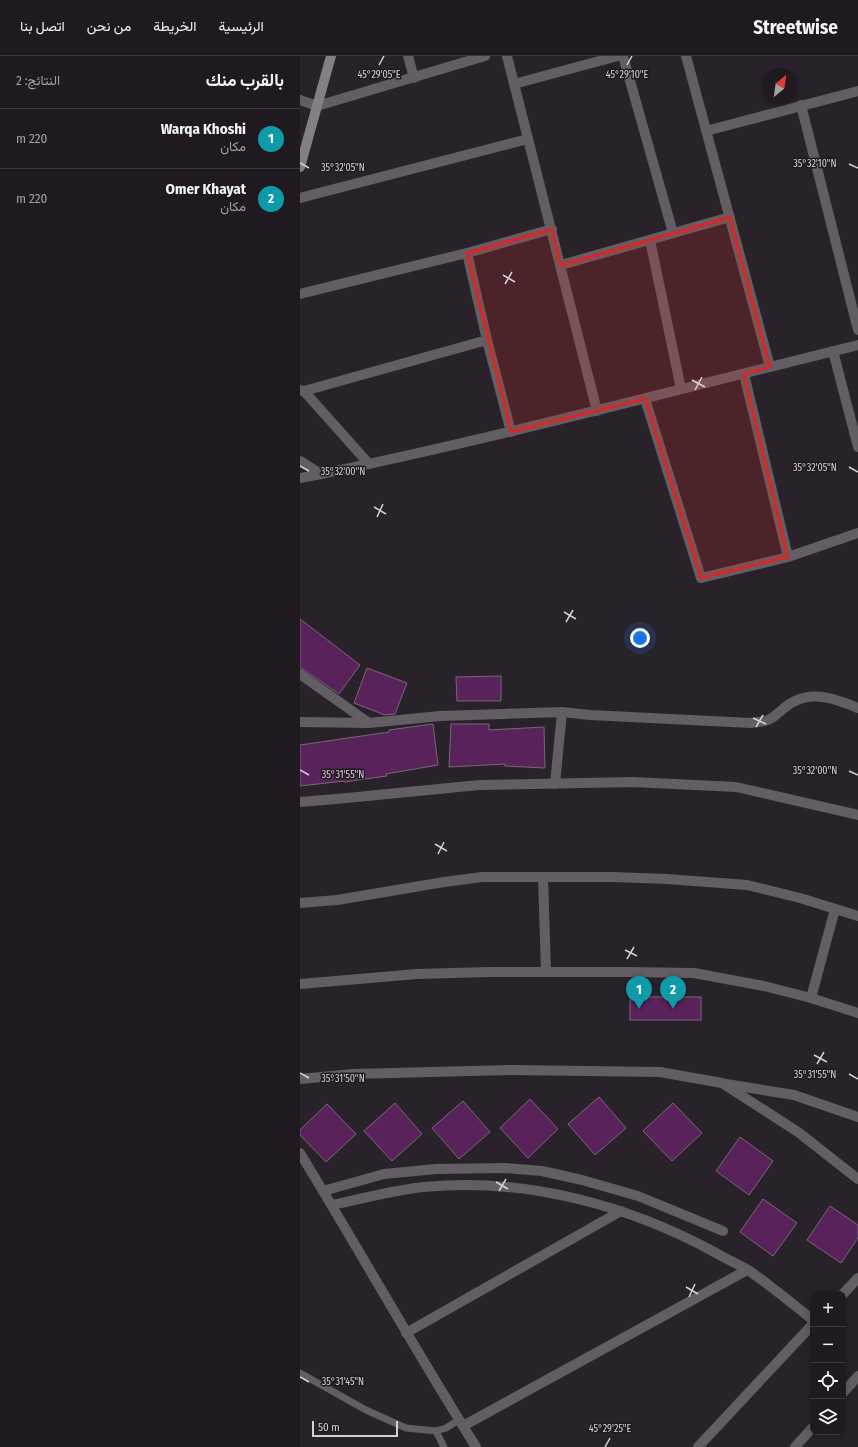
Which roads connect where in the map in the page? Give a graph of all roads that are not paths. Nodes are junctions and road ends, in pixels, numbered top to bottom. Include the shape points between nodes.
1 (408, 56) edge
2 (485, 56) edge
3 (507, 56) edge
4 (618, 56) edge
5 (623, 56) edge
6 (686, 56) edge
7 (328, 57) edge
8 (604, 58) edge
9 (414, 78) junction
10 (514, 84) junction
11 (858, 90) edge
12 (300, 100) edge
13 (801, 105) junction
14 (317, 106) junction
15 (706, 130) junction
16 (528, 139) junction
17 (300, 167) edge
18 (300, 198) edge
19 (730, 217) junction
20 (552, 228) junction
21 (673, 233) junction
22 (650, 240) junction
23 (467, 253) junction
24 (561, 265) junction
25 (300, 294) edge
26 (858, 330) edge
27 (487, 340) junction
28 (858, 345) edge
29 (833, 351) junction
30 (770, 367) junction
31 (744, 374) junction
32 (681, 389) junction
33 (302, 391) edge
34 (645, 399) junction
35 (597, 411) junction
36 (511, 432) junction
37 (858, 444) edge
38 (300, 461) edge
39 (369, 464) junction
40 (321, 474) junction
41 (300, 478) edge
42 (858, 533) edge
43 (788, 557) junction
44 (300, 674) edge
45 (858, 708) edge
46 (562, 712) junction
47 (300, 722) edge
48 (369, 723) junction
49 (555, 784) junction
50 (300, 802) edge
51 (858, 815) edge
52 (544, 877) junction
53 (300, 903) edge
54 (835, 909) junction
55 (858, 916) edge
56 (546, 972) junction
57 (300, 984) edge
58 (811, 998) junction
59 (858, 1013) edge
60 (300, 1079) edge
61 (722, 1083) junction
62 (858, 1117) edge
63 (300, 1153) edge
64 (858, 1179) edge
65 (323, 1191) junction
66 (332, 1205) junction
67 (621, 1211) junction
68 (724, 1231) dead end
69 (747, 1270) junction
70 (858, 1278) edge
71 (846, 1291) edge
72 (810, 1318) edge
73 (810, 1327) edge
74 (406, 1333) junction
75 (300, 1372) edge
76 (858, 1376) edge
77 (846, 1390) edge
78 (461, 1423) junction
79 (810, 1430) edge
80 (436, 1431) junction
81 (444, 1447) edge
82 (476, 1447) edge
83 (698, 1447) edge
84 (795, 1447) edge

1 - 9 street
2 - 9 street
3 - 10 street
4 - 8 street
5 - 21 street
6 - 15 street
7 - 14 street
8 - 10 street
9 - 14 street
10 - 16 street
11 - 13 street
12 - 14 street
13 - 15 street
13 - 26 street
14 - 17 street
15 - 19 street
16 - 18 street
16 - 20 street
19 - 21 street
19 - 30 street
20 - 23 street
20 - 24 street
21 - 22 street
22 - 24 street
22 - 32 street
23 - 25 street
23 - 27 street
24 - 35 street
27 - 33 street
27 - 36 street
28 - 29 street
29 - 30 street
29 - 37 street
30 - 31 street
31 - 32 street
31 - 43 street
32 - 34 street
33 - 39 street
34 - 35 street
34 - 43 street via 701,578
35 - 36 street
36 - 39 street
38 - 40 street
39 - 40 street
40 - 41 street
42 - 43 street
44 - 48 street
45 - 46 street via 824,696 810,697 795,701 769,720 751,723
46 - 48 street via 440,716
46 - 49 street
47 - 48 street
49 - 50 street via 479,785
49 - 51 street via 633,782 736,788
52 - 53 street via 482,877 337,900
52 - 54 street via 637,877 747,885
52 - 56 street
54 - 55 street
54 - 58 street
56 - 57 street via 417,974
56 - 58 street via 694,973
58 - 59 street
60 - 61 street via 353,1074 512,1070 660,1072
61 - 62 street via 794,1095
61 - 64 street via 798,1132
63 - 65 street
65 - 66 street
65 - 68 street via 384,1174 436,1169 506,1168 542,1171 638,1196
66 - 67 street via 424,1187 488,1186 546,1192
66 - 74 street
67 - 69 street via 687,1237
67 - 74 street
69 - 72 street
69 - 78 street
70 - 71 street
73 - 83 street
74 - 78 street
75 - 80 lane via 366,1410 406,1428
76 - 77 street
78 - 80 lane
78 - 82 street
79 - 84 street
80 - 81 lane

